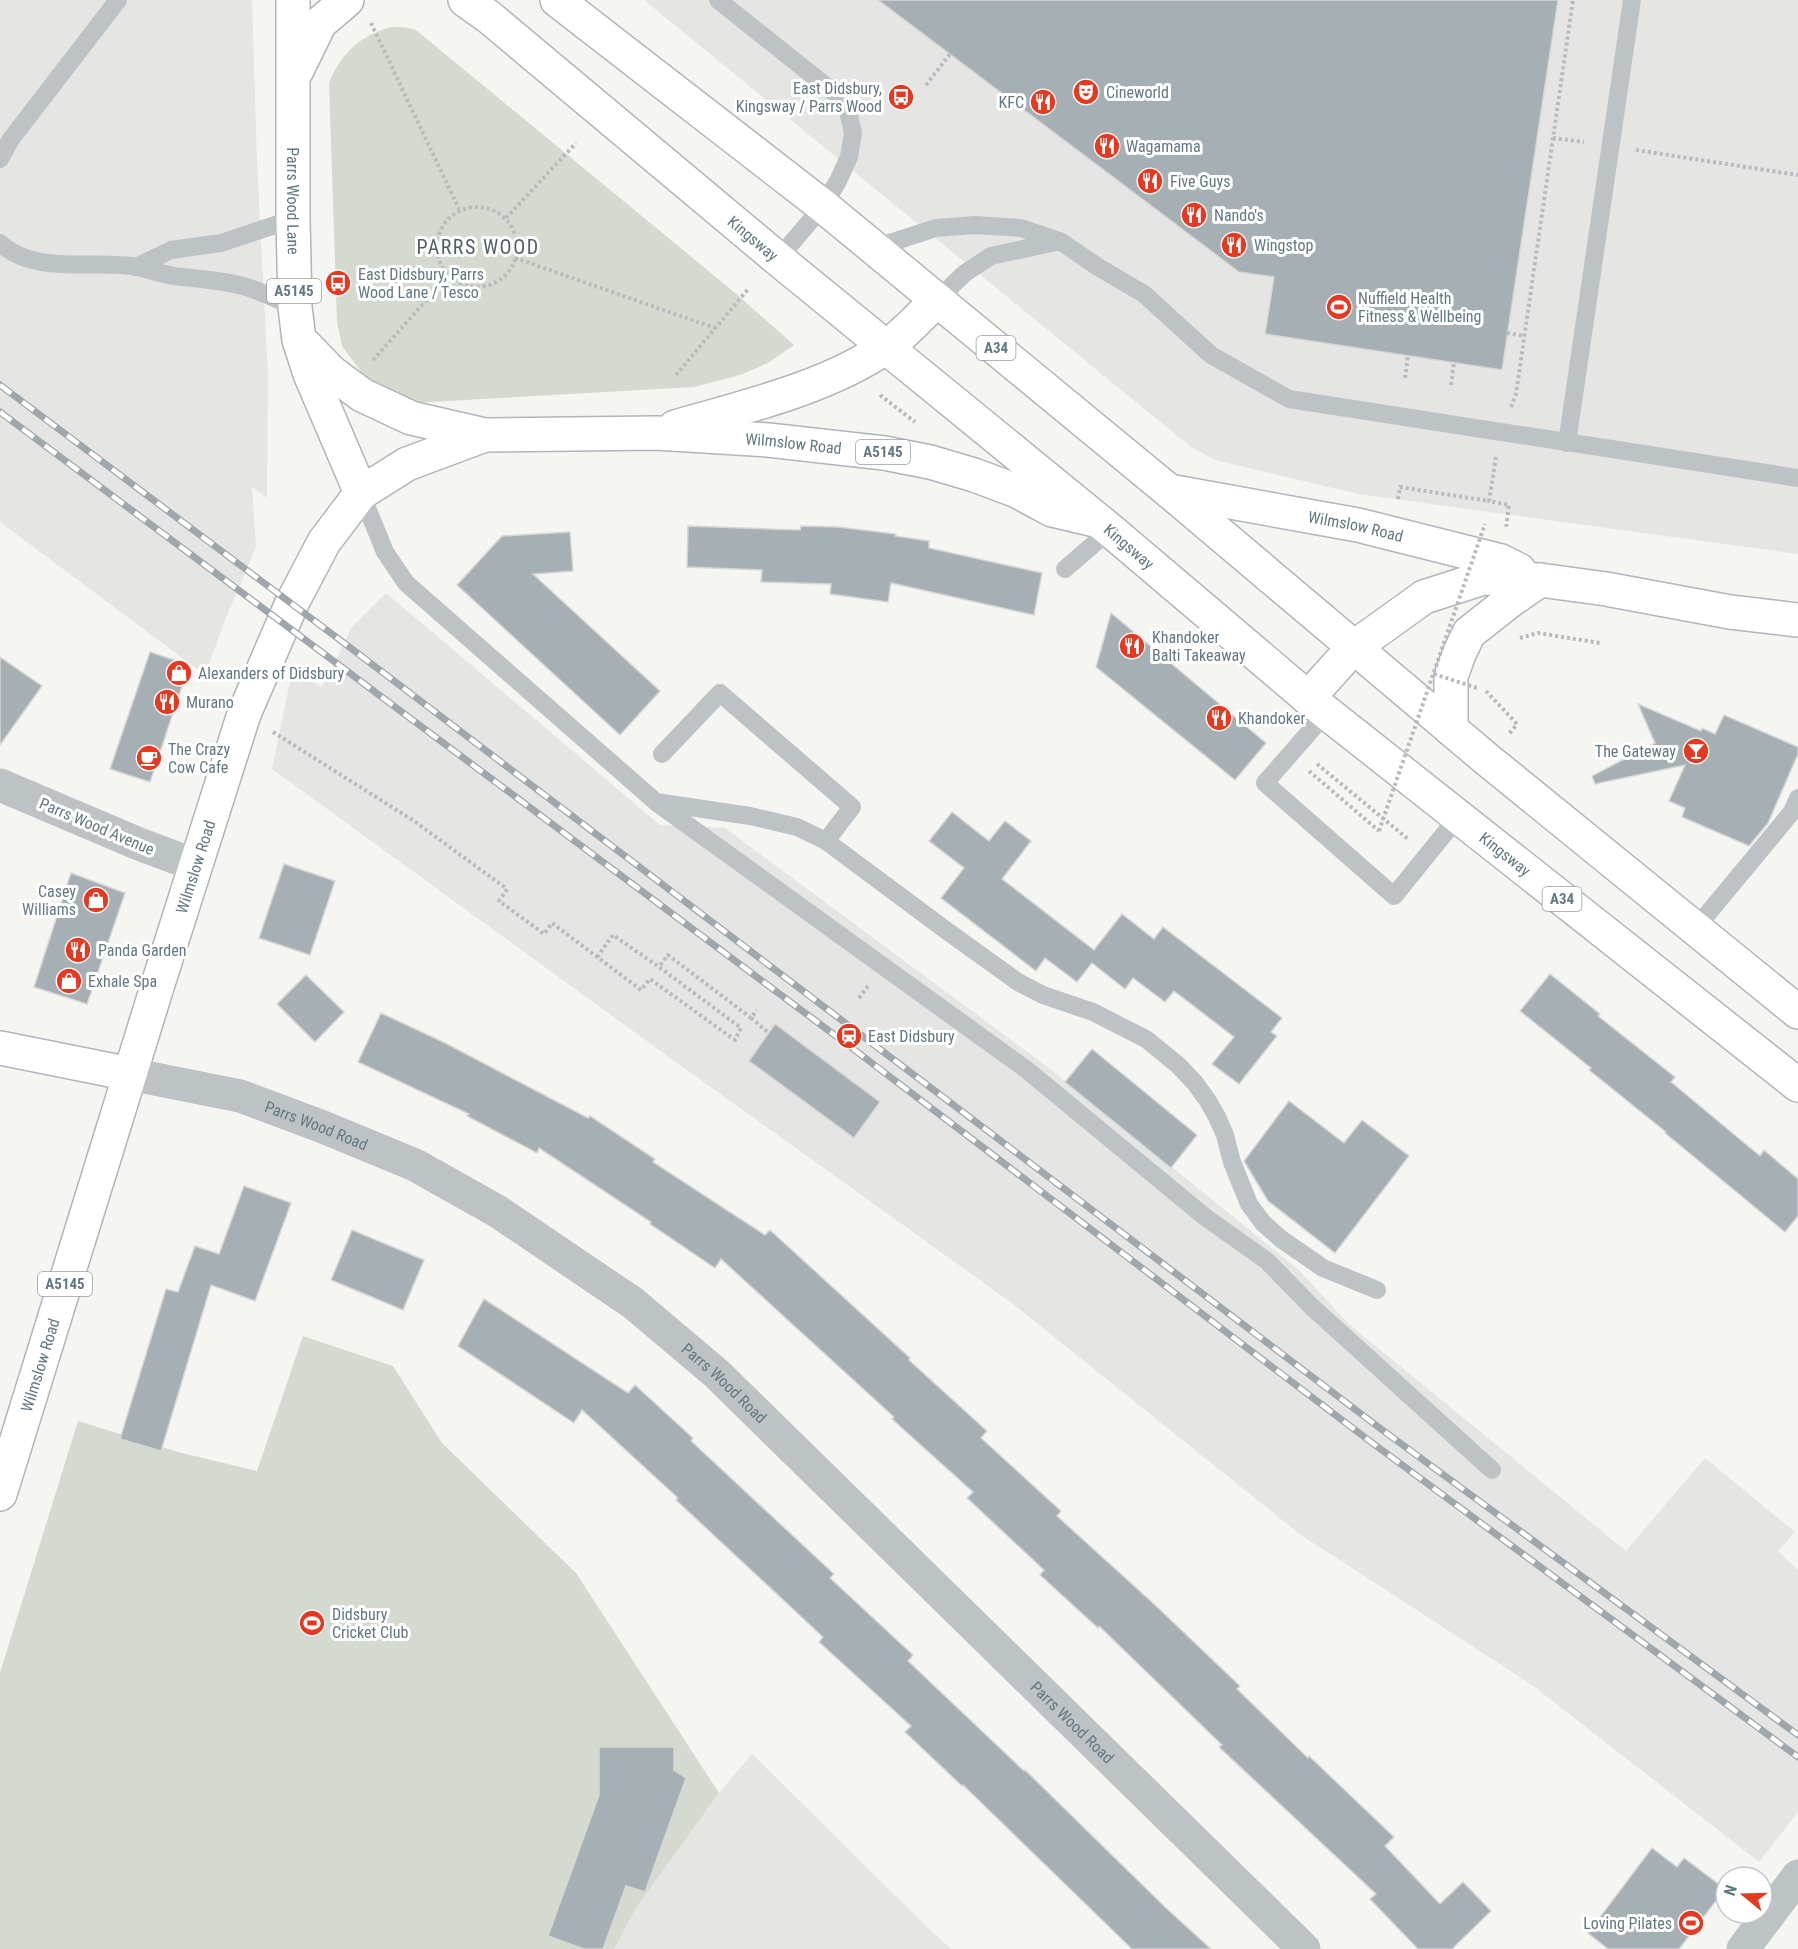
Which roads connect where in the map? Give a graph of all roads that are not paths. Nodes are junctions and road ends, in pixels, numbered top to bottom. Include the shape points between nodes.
1 (118, 0) edge
2 (293, 0) edge
3 (465, 0) edge
4 (557, 0) edge
5 (718, 0) edge
6 (1632, 0) edge
7 (359, 10) edge
8 (293, 77) junction
9 (0, 159) edge
10 (823, 206) junction
11 (293, 219) junction
12 (1060, 241) junction
13 (0, 243) edge
14 (874, 248) junction
15 (0, 250) edge
16 (20, 257) junction
17 (778, 259) junction
18 (136, 267) junction
19 (937, 300) junction
20 (295, 307) junction
21 (299, 340) junction
22 (887, 346) junction
23 (656, 433) junction
24 (485, 435) junction
25 (1567, 442) junction
26 (1798, 478) edge
27 (1169, 491) junction
28 (361, 493) junction
29 (1104, 525) junction
30 (1065, 569) dead end
31 (1540, 580) junction
32 (1798, 620) edge
33 (1353, 648) junction
34 (1318, 705) junction
35 (1451, 729) junction
36 (662, 753) dead end
37 (0, 785) edge
38 (1798, 798) edge
39 (656, 802) junction
40 (1458, 817) junction
41 (826, 841) junction
42 (195, 865) junction
43 (1695, 928) junction
44 (1798, 1012) edge
45 (0, 1048) edge
46 (130, 1074) junction
47 (1798, 1085) edge
48 (1377, 1290) dead end
49 (1492, 1470) dead end
50 (0, 1494) edge
51 (1798, 1876) edge
52 (1304, 1949) edge
53 (1743, 1949) edge

1 - 9 lane via 11,139
2 - 8 main road, Parrs Wood Lane / A5145
3 - 17 main road, Kingsway / A34
4 - 10 main road, A34
5 - 10 lane via 846,102 853,133 849,157
6 - 25 lane
7 - 8 main road, Parrs Wood Lane / A5145 via 320,23
8 - 11 main road, Parrs Wood Lane / A5145
10 - 14 main road, A34
10 - 17 lane
11 - 18 lane via 221,243 171,250
11 - 20 main road, Parrs Wood Lane / A5145
12 - 14 lane via 1021,228 975,225 936,228
12 - 19 lane via 991,256 965,273
12 - 25 lane via 1144,294 1211,355 1289,399
13 - 16 lane
14 - 19 main road, A34
15 - 16 lane
16 - 18 lane via 76,265
17 - 22 main road, Kingsway / A34
18 - 20 lane via 244,286
19 - 22 main road, Wilmslow Road / A5145
19 - 27 main road, A34
20 - 21 main road, Parrs Wood Lane / A5145
21 - 24 main road, Wilmslow Road / A5145 via 331,372 362,395 411,418
21 - 28 main road, Parrs Wood Lane / A5145
22 - 23 main road, Wilmslow Road / A5145 via 846,370 804,387
22 - 29 main road, Kingsway / A34
23 - 24 main road, Wilmslow Road / A5145
23 - 29 main road, Wilmslow Road / A5145 via 768,440 930,462 1017,491 1052,510
24 - 28 main road, Wilmslow Road / A5145 via 407,464
25 - 26 lane
27 - 31 main road, Wilmslow Road via 1358,525 1501,561
27 - 33 main road, A34
28 - 39 lane via 385,552 406,583
28 - 42 main road, Wilmslow Road / A5145 via 324,542 292,603 244,714
29 - 30 lane
29 - 34 main road, Kingsway / A34
31 - 32 main road, Wilmslow Road
31 - 33 main road, Wilmslow Road via 1483,578 1424,597
31 - 35 main road via 1469,633 1451,676
33 - 34 main road, Wilmslow Road
33 - 35 main road, A34
34 - 40 main road, Kingsway / A34
34 - 40 lane via 1265,783 1394,896
35 - 43 main road, A34
36 - 41 lane via 720,693 852,807
37 - 42 street, Parrs Wood Avenue
38 - 43 lane via 1792,812
39 - 41 lane via 750,816 797,827
39 - 49 lane via 1027,1070 1205,1217 1267,1261 1312,1307
40 - 47 main road, Kingsway / A34
41 - 48 lane via 1018,982 1093,1011 1146,1039 1195,1083 1217,1117 1249,1204 1263,1223 1323,1268
42 - 46 main road, Wilmslow Road / A5145
43 - 44 main road, A34
45 - 46 main road, Parrs Wood Road
46 - 50 main road, Wilmslow Road / A5145
46 - 52 street, Parrs Wood Road via 240,1096 415,1165 497,1211 633,1303 717,1374
51 - 53 street

